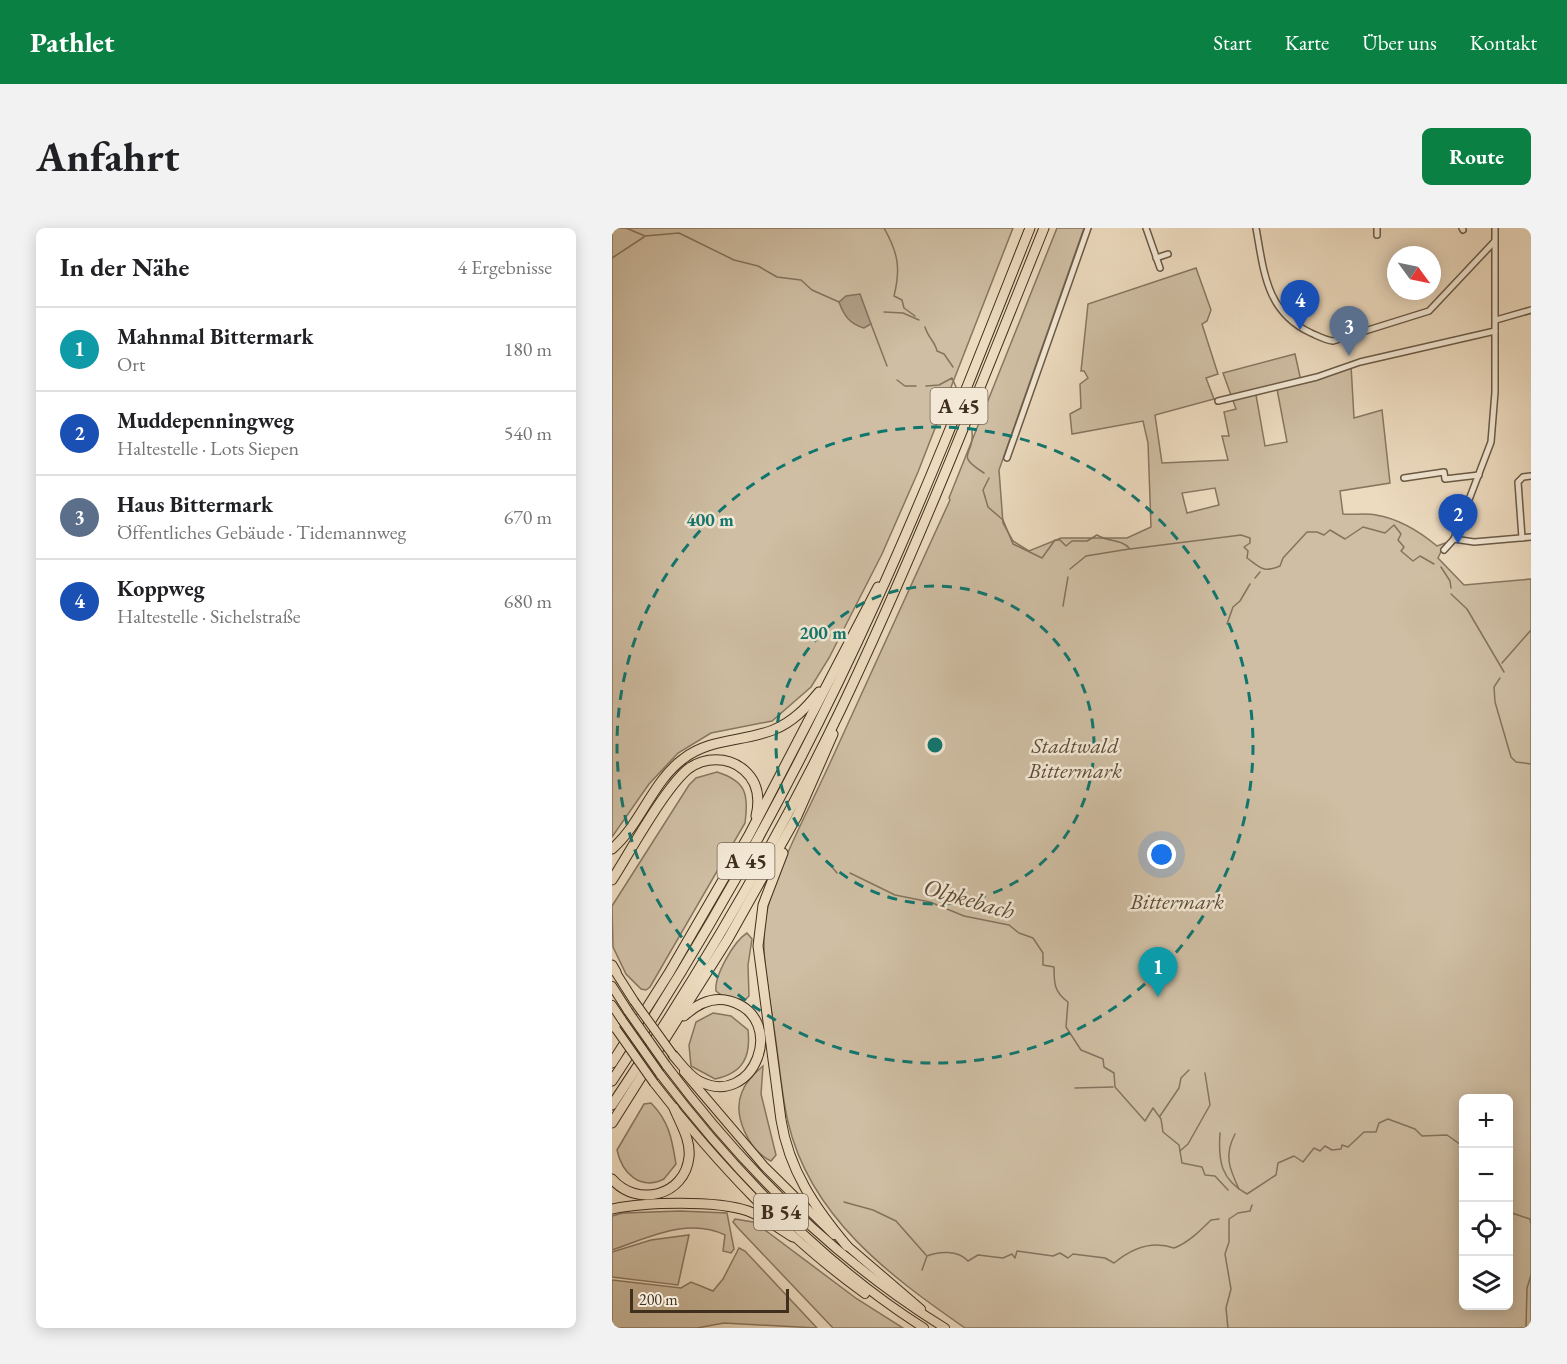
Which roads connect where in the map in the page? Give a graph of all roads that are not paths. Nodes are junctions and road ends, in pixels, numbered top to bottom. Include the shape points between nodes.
1 (1030, 228) edge
2 (1044, 228) edge
3 (1088, 228) edge
4 (1146, 228) edge
5 (1256, 228) edge
6 (1495, 228) edge
7 (1494, 242) junction
8 (1168, 254) dead end
9 (1156, 258) junction
10 (1160, 268) dead end
11 (1531, 310) edge
12 (1496, 320) junction
13 (1495, 331) junction
14 (1218, 401) dead end
15 (1007, 458) dead end
16 (1479, 475) junction
17 (1531, 476) edge
18 (1404, 478) dead end
19 (1531, 537) edge
20 (1522, 538) junction
21 (1454, 539) junction
22 (1444, 550) dead end
23 (859, 630) junction
24 (835, 668) junction
25 (840, 709) junction
26 (797, 816) junction
27 (749, 835) junction
28 (612, 849) edge
29 (612, 880) edge
30 (613, 968) edge
31 (612, 986) edge
32 (612, 1005) edge
33 (613, 1026) edge
34 (673, 1029) junction
35 (673, 1055) junction
36 (612, 1063) edge
37 (612, 1081) edge
38 (612, 1105) edge
39 (674, 1108) junction
40 (613, 1122) edge
41 (612, 1179) edge
42 (612, 1209) edge
43 (793, 1237) junction
44 (847, 1246) junction
45 (932, 1320) junction
46 (919, 1328) edge
47 (924, 1328) edge
48 (945, 1328) edge

1 - 23 highway, A 45 via 898,554
2 - 25 highway, A 45 via 933,503
3 - 15 street
4 - 9 street
5 - 7 street via 1266,282 1274,298 1294,324 1333,341 1429,311
6 - 7 street
7 - 12 street
8 - 9 street
9 - 10 street
11 - 12 street
12 - 13 street
13 - 14 street via 1360,362 1317,377
13 - 16 street via 1491,442
16 - 18 street via 1446,479 1444,472
16 - 21 street
17 - 20 street via 1518,482
19 - 20 street
20 - 21 street via 1474,542
21 - 22 street
23 - 24 highway
23 - 37 highway, A 45 via 800,759 748,857
24 - 27 highway
24 - 28 highway via 812,700 785,724 766,733 710,744 679,762
25 - 26 highway via 830,746
25 - 38 highway, A 45 via 720,934
26 - 34 highway
26 - 44 highway via 763,905 760,967 786,1148 803,1186
27 - 29 highway via 758,808 755,785 737,765 707,760 681,776
27 - 36 highway via 694,933
30 - 35 highway, bridge
31 - 45 highway, B 54, bridge via 666,1065 714,1125 789,1206 858,1268
32 - 47 highway, B 54, bridge via 660,1074 729,1158 811,1241 886,1303
33 - 39 highway, bridge
34 - 35 highway via 695,1007 723,1000 749,1012 757,1023 761,1042 752,1070 742,1079 722,1086 696,1079
34 - 40 highway
35 - 44 highway via 698,1090 765,1166
39 - 41 highway via 689,1152 681,1178 663,1192 643,1196 629,1192
39 - 43 highway via 737,1182
42 - 43 highway via 649,1205 732,1208 756,1215
43 - 46 highway via 849,1282
44 - 45 highway
45 - 48 highway, B 54

